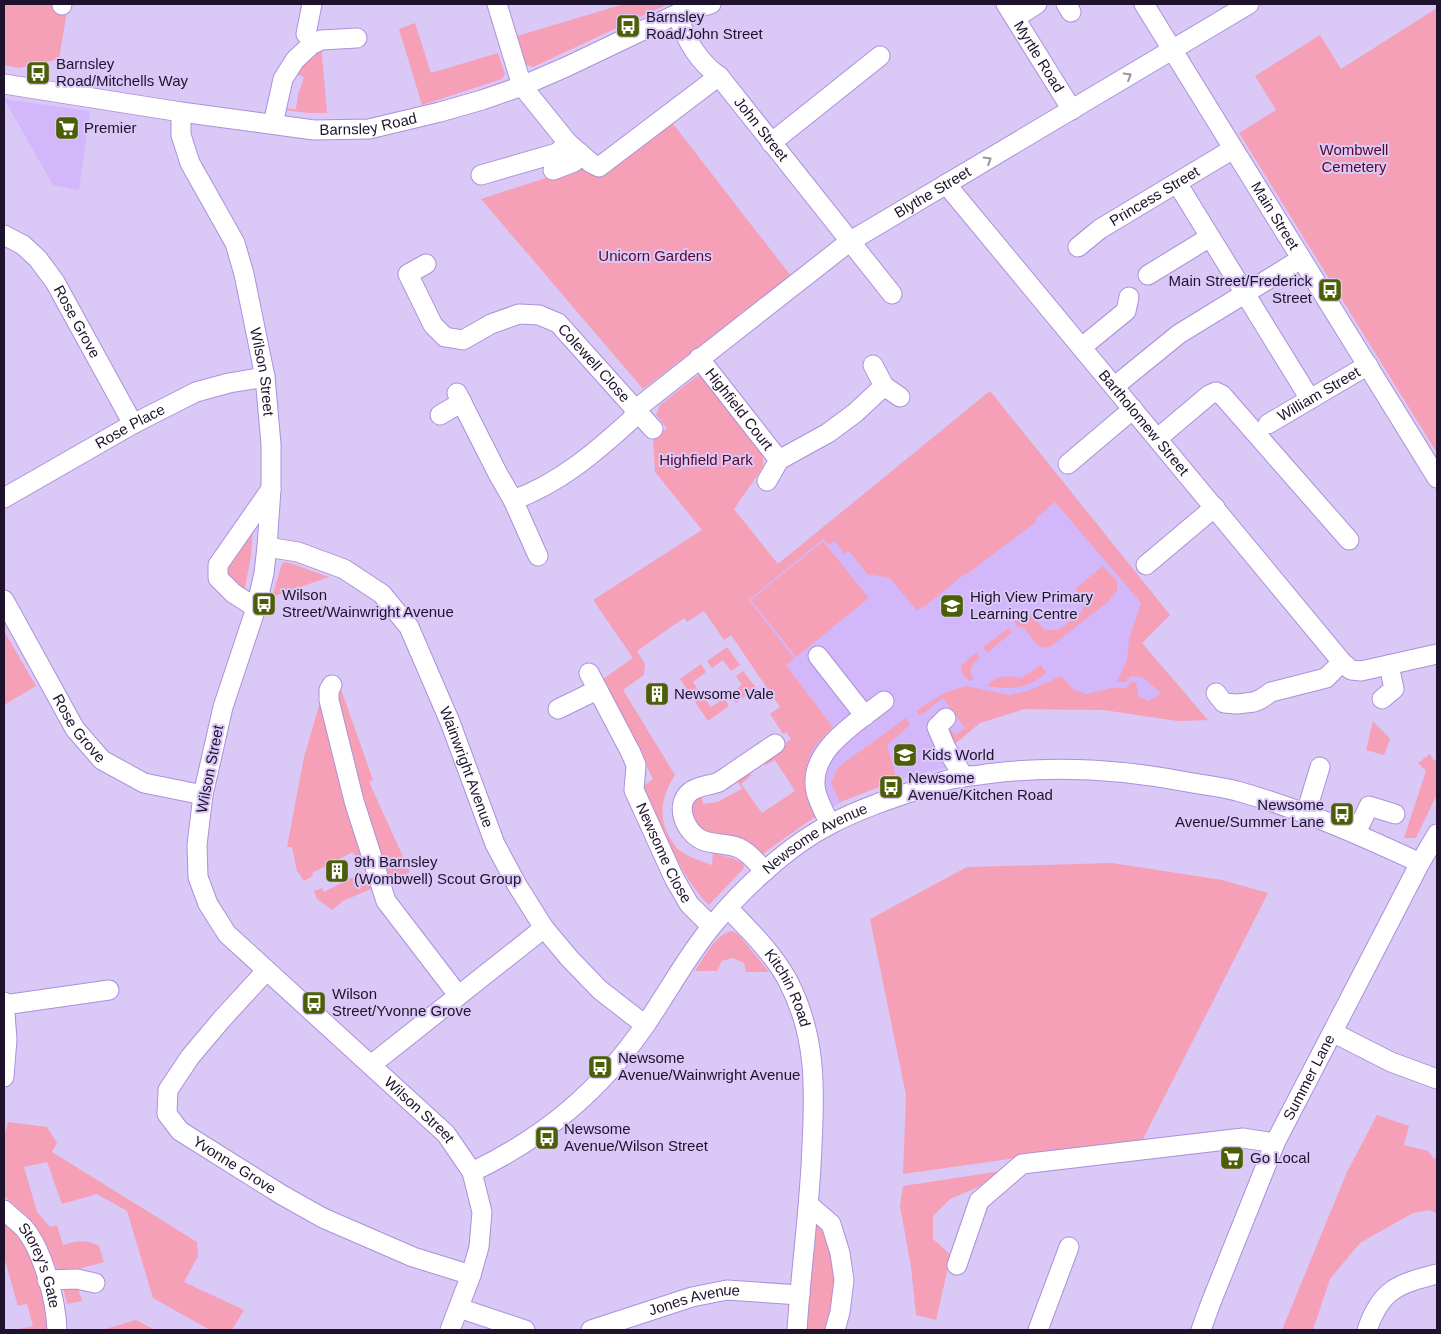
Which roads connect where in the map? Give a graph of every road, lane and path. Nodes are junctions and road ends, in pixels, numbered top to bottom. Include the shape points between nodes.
1 (312, 4) edge
2 (497, 4) edge
3 (711, 4) edge
4 (1037, 4) edge
5 (1144, 4) edge
6 (1249, 4) edge
7 (1010, 11) edge
8 (676, 14) junction
9 (306, 34) dead end
10 (358, 38) dead end
11 (1172, 50) junction
12 (880, 56) dead end
13 (719, 76) junction
14 (4, 84) edge
15 (522, 86) junction
16 (1072, 110) junction
17 (181, 112) junction
18 (273, 124) junction
19 (771, 143) junction
20 (574, 148) junction
21 (1233, 149) junction
22 (554, 170) dead end
23 (481, 175) dead end
24 (1177, 183) junction
25 (946, 184) junction
26 (4, 235) edge
27 (1210, 237) junction
28 (849, 242) junction
29 (1078, 247) dead end
30 (1301, 259) junction
31 (426, 264) dead end
32 (1148, 275) dead end
33 (892, 294) dead end
34 (1245, 294) junction
35 (1129, 297) dead end
36 (1082, 347) junction
37 (699, 358) junction
38 (873, 365) dead end
39 (1368, 365) junction
40 (265, 377) junction
41 (884, 386) junction
42 (1115, 386) junction
43 (900, 397) dead end
44 (1310, 399) junction
45 (636, 409) junction
46 (1133, 409) junction
47 (440, 415) dead end
48 (134, 424) junction
49 (1268, 424) dead end
50 (653, 429) dead end
51 (1158, 438) junction
52 (779, 460) junction
53 (1068, 464) dead end
54 (1437, 478) edge
55 (767, 481) dead end
56 (271, 489) junction
57 (4, 498) edge
58 (513, 500) junction
59 (1215, 507) junction
60 (1349, 540) dead end
61 (267, 546) junction
62 (538, 556) dead end
63 (1146, 565) dead end
64 (4, 600) edge
65 (256, 608) junction
66 (1437, 654) edge
67 (818, 656) dead end
68 (1342, 662) junction
69 (1389, 665) junction
70 (589, 673) dead end
71 (332, 685) dead end
72 (597, 690) junction
73 (1216, 693) dead end
74 (1382, 699) dead end
75 (884, 701) dead end
76 (558, 709) dead end
77 (865, 716) junction
78 (946, 718) dead end
79 (775, 744) dead end
80 (1320, 767) dead end
81 (964, 777) junction
82 (204, 795) junction
83 (1306, 813) junction
84 (1395, 814) dead end
85 (830, 824) junction
86 (1356, 833) junction
87 (1437, 834) edge
88 (1420, 863) junction
89 (765, 871) junction
90 (728, 908) junction
91 (711, 926) junction
92 (544, 928) junction
93 (266, 972) junction
94 (109, 990) dead end
95 (458, 995) junction
96 (4, 1003) edge
97 (645, 1025) junction
98 (1334, 1033) junction
99 (371, 1065) junction
100 (4, 1077) edge
101 (1437, 1079) edge
102 (1275, 1143) junction
103 (472, 1172) junction
104 (809, 1206) junction
105 (4, 1210) edge
106 (1070, 1247) dead end
107 (957, 1265) dead end
108 (1437, 1274) edge
109 (471, 1275) junction
110 (47, 1280) junction
111 (95, 1282) dead end
112 (800, 1295) junction
113 (459, 1308) junction
114 (58, 1330) edge
115 (450, 1330) edge
116 (525, 1330) edge
117 (591, 1330) edge
118 (797, 1330) edge
119 (835, 1330) edge
120 (1038, 1330) edge
121 (1202, 1330) edge
122 (1367, 1330) edge

1 - 9 street
2 - 15 street
3 - 8 street, Barnsley Road
4 - 7 street
5 - 11 street, Main Street
6 - 11 street, Blythe Street
7 - 16 street, Myrtle Road
8 - 13 street, John Street via 685,38 707,68
8 - 15 street, Barnsley Road
10 - 18 street via 321,40 295,60 283,79
16 -> 11 street, Blythe Street
11 - 21 street, Main Street
12 - 19 street
13 - 19 street, John Street
13 - 20 street via 599,167
14 - 17 street, Barnsley Road
15 - 18 street, Barnsley Road via 440,112 369,129 314,130
15 - 20 street
25 -> 16 street, Blythe Street
17 - 18 street, Barnsley Road
17 - 40 street, Wilson Street via 181,135 190,163 235,243
19 - 28 street, John Street
20 - 22 street via 574,162
20 - 23 street
21 - 24 street, Princess Street
21 - 30 street, Main Street
24 - 27 street
24 - 29 street, Princess Street via 1100,229
25 - 28 street, Blythe Street
25 - 36 street, Bartholomew Street
26 - 48 street, Rose Grove via 23,245 55,282
27 - 32 street
27 - 34 street
28 - 33 street, John Street
28 - 37 street, Blythe Street
30 - 34 street
30 - 39 street, Main Street
31 - 45 street, Colewell Close via 408,274 433,325 445,337 463,340 491,324 519,314 539,315 558,322
34 - 42 street via 1179,334
34 - 44 street
35 - 36 street via 1126,311
36 - 42 street, Bartholomew Street
37 - 45 street, Blythe Street
37 - 52 street, Highfield Court
38 - 41 street
39 - 44 street, William Street
39 - 54 street, Main Street
40 - 48 street, Rose Place via 196,392
40 - 56 street, Wilson Street
41 - 43 street
41 - 52 street, Highfield Court via 828,433
42 - 46 street, Bartholomew Street
44 - 49 street, William Street
45 - 50 street, Colewell Close
45 - 58 street, Blythe Street via 632,418 572,469
46 - 51 street, Bartholomew Street
46 - 53 street
47 - 58 street via 460,398
48 - 57 street, Rose Place
51 - 59 street, Bartholomew Street
51 - 60 street via 1209,395 1216,392 1222,395
52 - 55 street, Highfield Court
56 - 61 street, Wilson Street
56 - 65 street via 218,564 218,578
58 - 62 street
59 - 63 street
59 - 68 street, Bartholomew Street
61 - 65 street, Wilson Street
61 - 92 street, Wainwright Avenue via 298,552 344,569 382,594 409,627 450,722 495,844
64 - 82 street, Rose Grove via 75,729 102,760 144,783
65 - 82 street, Wilson Street via 223,707
66 - 69 street
67 - 77 street
68 - 69 street via 1351,670 1361,671
68 - 73 street via 1326,678 1271,692 1254,702 1224,703
69 - 74 street via 1394,689
70 - 72 street, Newsome Close
71 - 95 street via 329,700 354,801 386,901
72 - 76 street
72 - 91 street, Newsome Close via 636,765 634,790 674,878 689,904
75 - 77 street
77 - 85 street via 829,746 819,760 816,791
78 - 81 street via 937,728
79 - 89 street via 719,782 698,787 689,793 683,802 682,814 693,834 702,840 739,848
80 - 83 street
81 - 83 street, Newsome Avenue via 1074,768 1151,775 1234,790
81 - 85 street, Newsome Avenue via 889,799
82 - 93 street, Wilson Street via 197,845 198,877 208,904 227,934
83 - 86 street, Newsome Avenue
84 - 86 street via 1369,806
85 - 89 street, Newsome Avenue
86 - 88 street, Newsome Avenue
87 - 88 street, Summer Lane
88 - 98 street, Summer Lane
89 - 90 street, Newsome Avenue
90 - 91 street, Newsome Avenue
90 - 104 street, Kitchin Road via 765,947 784,975 800,1010 809,1041 814,1104
91 - 97 street, Newsome Avenue
92 - 95 street
92 - 97 street, Wainwright Avenue via 600,990
93 - 99 street, Wilson Street
93 - 109 street, Yvonne Grove via 190,1057 168,1090 167,1114 180,1131 323,1218 414,1257
94 - 96 street
95 - 99 street
96 - 100 street
97 - 103 street, Newsome Avenue via 590,1092 549,1128 502,1158
98 - 101 street via 1391,1062
98 - 102 street, Summer Lane
99 - 103 street, Wilson Street via 446,1134
102 - 107 street via 1244,1138 1022,1164 979,1201
102 - 121 street, Summer Lane
103 - 109 street, Wilson Street via 482,1212
104 - 112 street, Kitchin Road
104 - 119 street via 831,1224 840,1253 844,1280
105 - 110 street, Storey's Gate via 24,1229 38,1250
106 - 120 street
108 - 122 street via 1405,1282 1392,1289 1380,1302
109 - 113 street, Wilson Street
110 - 111 street
110 - 114 street, Storey's Gate via 56,1309
112 - 117 street, Jones Avenue via 727,1290 692,1297
112 - 118 street, Kitchin Road
113 - 115 street, Wilson Street
113 - 116 street

